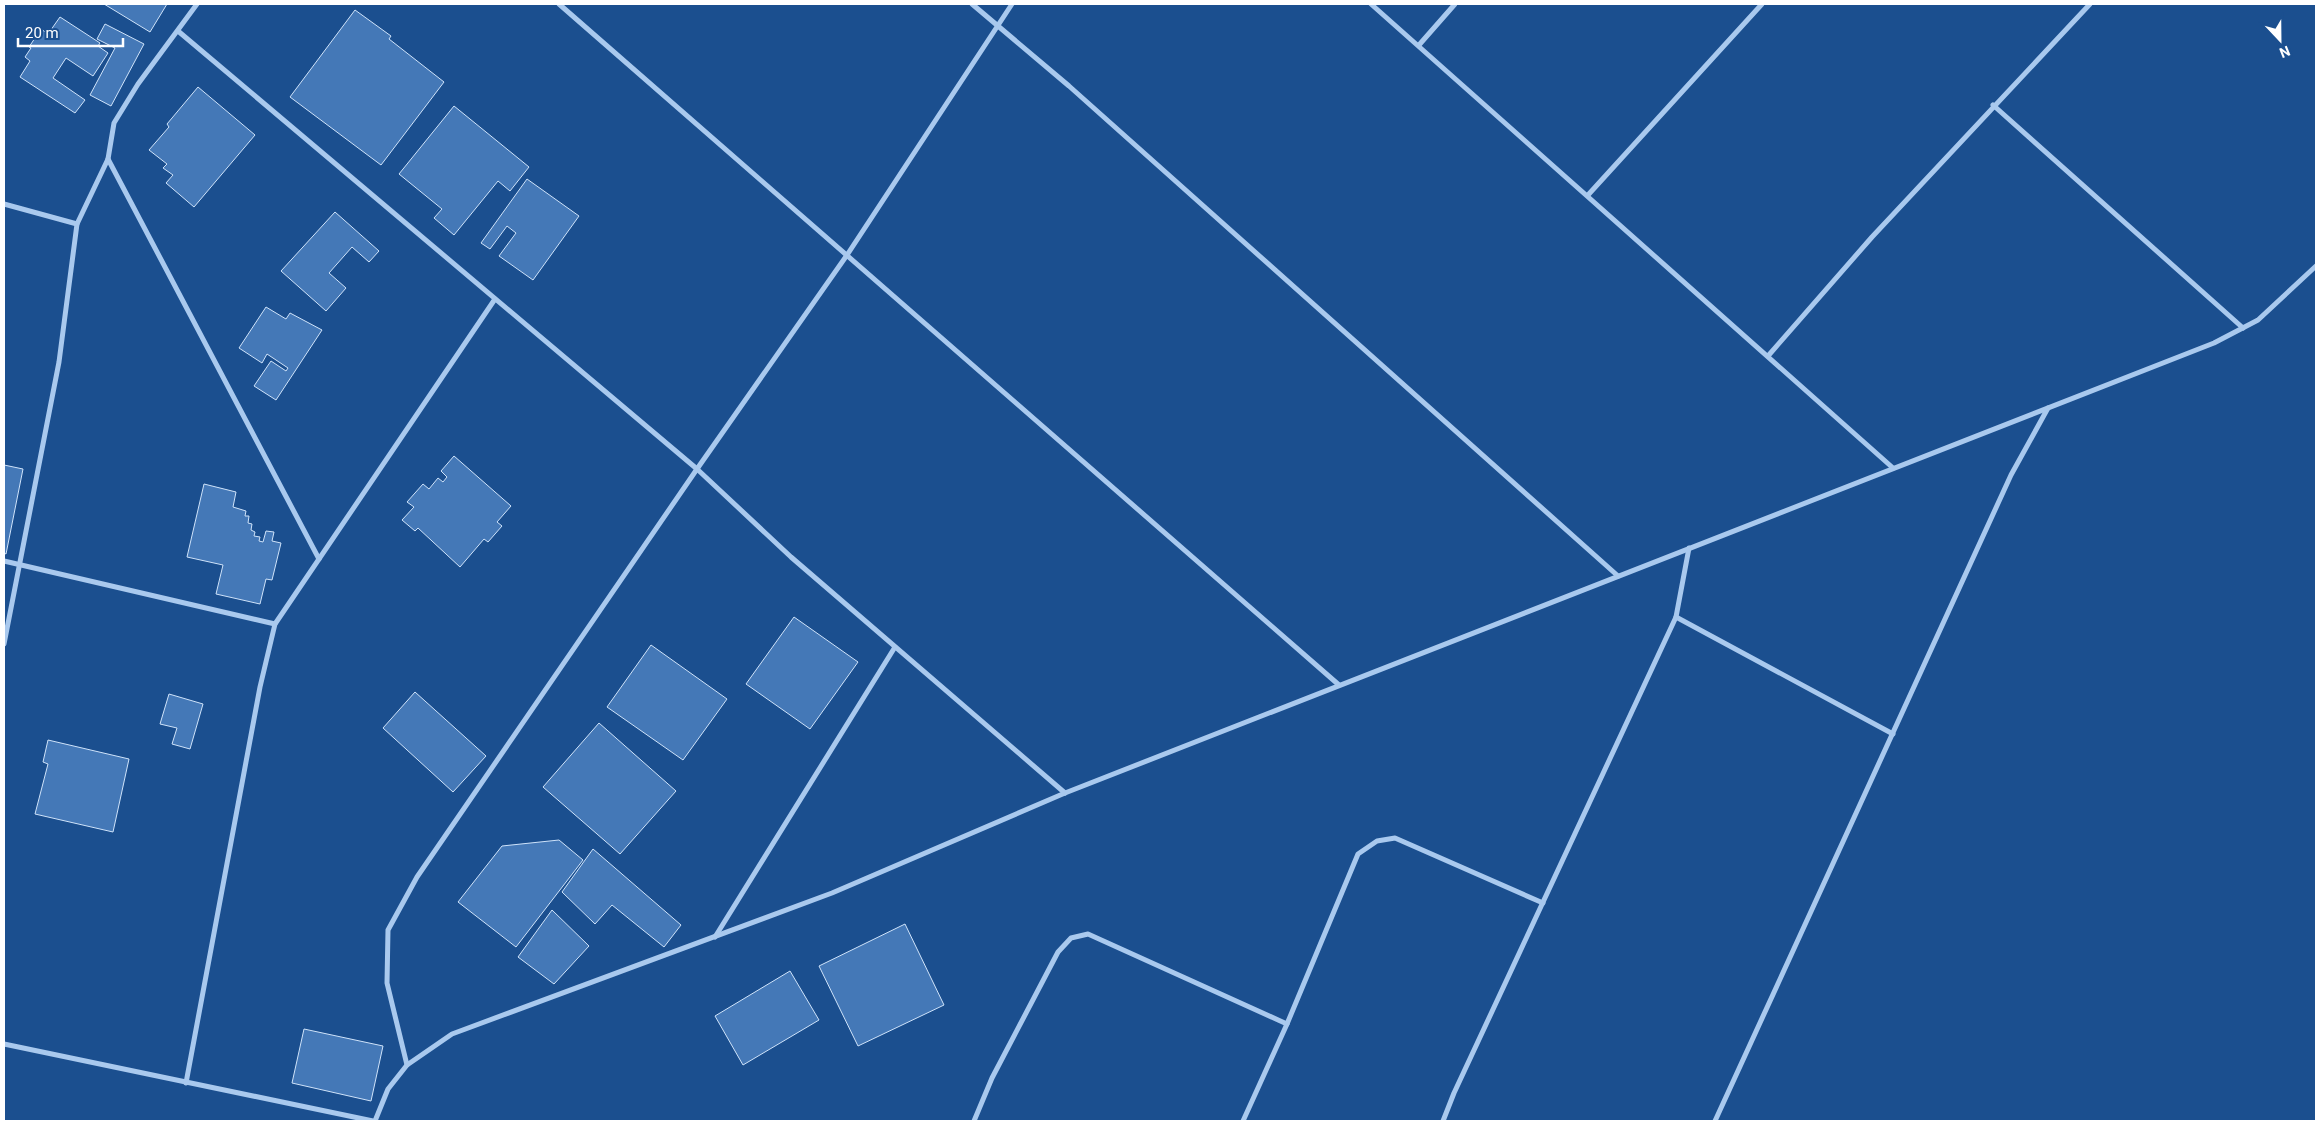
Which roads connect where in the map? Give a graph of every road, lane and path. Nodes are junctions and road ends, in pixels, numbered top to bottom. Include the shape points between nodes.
1 (197, 4) edge
2 (559, 4) edge
3 (972, 4) edge
4 (1012, 4) edge
5 (1371, 4) edge
6 (1455, 4) edge
7 (1762, 4) edge
8 (2090, 4) edge
9 (997, 25) junction
10 (178, 31) junction
11 (1418, 45) junction
12 (1993, 105) junction
13 (108, 159) junction
14 (1588, 195) junction
15 (4, 204) edge
16 (77, 224) junction
17 (847, 255) junction
18 (2316, 266) edge
19 (495, 299) junction
20 (2243, 328) junction
21 (1768, 356) junction
22 (2048, 408) junction
23 (1894, 468) junction
24 (696, 469) junction
25 (1689, 548) junction
26 (319, 559) junction
27 (4, 561) edge
28 (20, 564) junction
29 (1618, 576) junction
30 (1676, 617) junction
31 (275, 624) junction
32 (4, 644) edge
33 (895, 647) junction
34 (1340, 685) junction
35 (1893, 734) junction
36 (1065, 794) junction
37 (1543, 903) junction
38 (715, 937) junction
39 (1287, 1024) junction
40 (4, 1044) edge
41 (407, 1065) junction
42 (186, 1083) junction
43 (374, 1121) edge
44 (974, 1121) edge
45 (1243, 1121) edge
46 (1443, 1121) edge
47 (1715, 1121) edge

1 - 10 street
2 - 17 street
3 - 9 street
4 - 9 street
5 - 11 street
6 - 11 street
7 - 14 street
8 - 12 street
9 - 17 street
9 - 29 street
10 - 13 street via 138,84 114,123
10 - 19 street
11 - 14 street
12 - 20 street
12 - 21 street
13 - 16 street
13 - 26 street
14 - 21 street
15 - 16 street
16 - 28 street via 59,362
17 - 24 street
17 - 34 street
18 - 20 street via 2258,320
19 - 24 street
19 - 26 street
20 - 22 street via 2214,343
21 - 23 street
22 - 23 street
22 - 35 street via 2011,475
23 - 25 street
24 - 33 street
24 - 41 street via 417,877 388,930 387,983
25 - 29 street
25 - 30 street
26 - 31 street
27 - 28 street
28 - 31 street
28 - 32 street
29 - 34 street
30 - 35 street
30 - 37 street
31 - 42 street via 260,687
33 - 36 street
33 - 38 street
34 - 36 street
35 - 47 street
36 - 38 street via 832,893
37 - 39 street via 1395,838 1377,841 1358,854
37 - 46 street
38 - 41 street via 452,1034
39 - 44 street via 1088,934 1071,938 1058,952 992,1078
39 - 45 street
40 - 42 street
41 - 43 street via 388,1089
42 - 43 street

